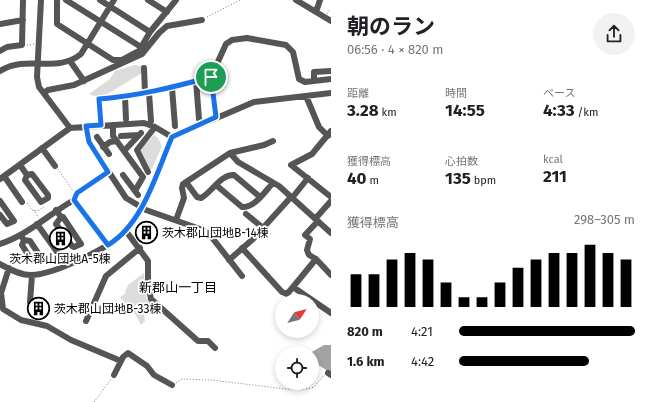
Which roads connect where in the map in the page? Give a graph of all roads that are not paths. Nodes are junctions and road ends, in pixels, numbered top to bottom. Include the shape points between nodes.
1 (24, 0) edge
2 (41, 0) edge
3 (57, 0) edge
4 (66, 0) edge
5 (100, 0) edge
6 (114, 0) edge
7 (148, 0) edge
8 (176, 0) edge
9 (296, 0) edge
10 (320, 0) edge
11 (110, 6) junction
12 (167, 12) junction
13 (316, 12) junction
14 (23, 20) junction
15 (202, 20) road end
16 (331, 21) edge
17 (100, 22) junction
18 (0, 24) edge
19 (150, 32) junction
20 (87, 44) junction
21 (141, 48) junction
22 (0, 51) edge
23 (70, 61) junction
24 (38, 64) junction
25 (144, 68) dead end
26 (0, 71) edge
27 (331, 71) edge
28 (211, 77) junction
29 (331, 79) edge
30 (84, 81) junction
31 (196, 81) junction
32 (314, 81) junction
33 (172, 88) junction
34 (44, 93) junction
35 (147, 93) junction
36 (331, 93) edge
37 (306, 96) junction
38 (125, 97) junction
39 (216, 117) junction
40 (126, 119) dead end
41 (199, 119) dead end
42 (151, 121) dead end
43 (101, 125) junction
44 (113, 125) junction
45 (86, 126) junction
46 (175, 126) dead end
47 (155, 127) junction
48 (70, 128) junction
49 (329, 134) edge
50 (97, 137) dead end
51 (172, 137) junction
52 (119, 138) junction
53 (273, 141) dead end
54 (103, 147) junction
55 (42, 148) junction
56 (124, 151) junction
57 (230, 152) junction
58 (109, 154) dead end
59 (20, 165) junction
60 (55, 166) road end
61 (108, 172) junction
62 (148, 172) dead end
63 (27, 175) junction
64 (123, 175) dead end
65 (2, 178) edge
66 (308, 178) junction
67 (186, 182) junction
68 (273, 183) junction
69 (216, 185) junction
70 (260, 196) junction
71 (291, 197) junction
72 (331, 197) edge
73 (75, 198) junction
74 (0, 201) edge
75 (331, 201) edge
76 (22, 202) road end
77 (141, 208) junction
78 (56, 210) junction
79 (246, 214) dead end
80 (0, 215) edge
81 (61, 217) junction
82 (176, 220) junction
83 (316, 220) junction
84 (38, 224) junction
85 (262, 227) junction
86 (126, 231) junction
87 (331, 233) edge
88 (0, 244) edge
89 (108, 245) junction
90 (140, 248) junction
91 (242, 248) junction
92 (60, 256) dead end
93 (316, 259) junction
94 (228, 260) junction
95 (0, 264) edge
96 (9, 268) junction
97 (32, 275) junction
98 (331, 275) edge
99 (242, 276) dead end
100 (293, 287) junction
101 (30, 302) dead end
102 (331, 313) edge
103 (86, 321) dead end
104 (215, 348) dead end
105 (121, 361) junction
106 (114, 375) road end
107 (172, 385) road end

1 - 14 street
2 - 24 street
3 - 20 street via 57,24
4 - 17 street
5 - 11 street
6 - 11 street
7 - 12 street
8 - 12 street
9 - 13 street
10 - 13 street
11 - 17 street
11 - 19 street
12 - 19 street
13 - 16 street
14 - 18 street
14 - 22 street via 22,45 7,47
15 - 30 street via 167,26 142,54
17 - 20 street
17 - 21 street
19 - 21 street
20 - 21 street via 113,60 122,60
20 - 23 street via 81,54
23 - 24 street via 64,64
23 - 30 street
24 - 26 street via 23,63
24 - 34 street via 38,82
25 - 35 street
27 - 32 street via 314,72
28 - 31 street
28 - 32 street via 226,44 232,40 247,38 286,45 293,52 299,79 305,82
28 - 39 street
29 - 32 street
30 - 34 street
31 - 33 street
31 - 41 street
33 - 35 street
33 - 46 street
34 - 48 street
35 - 38 street
35 - 42 street
36 - 37 street
37 - 39 street via 254,102
37 - 49 street via 319,127
38 - 40 street
38 - 43 street via 99,99
39 - 51 street
43 - 44 street
43 - 45 street
44 - 47 street via 144,123
44 - 52 street via 113,136
45 - 48 street
45 - 61 street via 89,142
47 - 51 street
47 - 62 street via 137,150
48 - 55 street
49 - 66 street via 312,154 291,165
50 - 54 street
51 - 77 street
52 - 54 street
52 - 56 street
52 - 56 street via 140,134
53 - 57 street
54 - 58 street
55 - 59 street
55 - 60 street
56 - 64 street via 143,177 136,193
57 - 67 street
57 - 68 street via 238,162
59 - 63 street
59 - 65 street
61 - 73 street
61 - 77 street via 126,198
63 - 63 street via 32,174 48,198 41,202 25,180
65 - 76 street
66 - 71 street
66 - 72 street
67 - 69 street via 197,197 201,198
67 - 82 street via 182,188 184,198
68 - 70 street
68 - 71 street
69 - 70 street via 230,174
69 - 70 street via 242,207 256,202
71 - 83 street
71 - 85 street
73 - 78 street
73 - 89 street
74 - 80 street via 14,221 7,224
75 - 83 street
77 - 82 street
77 - 86 street
78 - 81 street
78 - 84 street
79 - 85 street
81 - 81 street via 63,217 81,244 72,246 56,224
82 - 94 street via 210,235
83 - 87 street
83 - 93 street via 305,235 310,239 307,250 309,255
84 - 88 street via 23,238
84 - 92 street
85 - 91 street
86 - 89 street
86 - 90 street
89 - 97 street via 65,265
90 - 103 street via 106,276
90 - 104 street via 148,261 151,299 198,341 208,341
91 - 94 street
91 - 100 street via 282,292 287,294
93 - 98 street
93 - 100 street
94 - 99 street
95 - 96 street
96 - 97 street via 21,274
96 - 105 street via 1,293 3,309 21,320 47,326
97 - 101 street
100 - 102 street
105 - 106 street
105 - 107 street via 125,354 132,355 154,375

